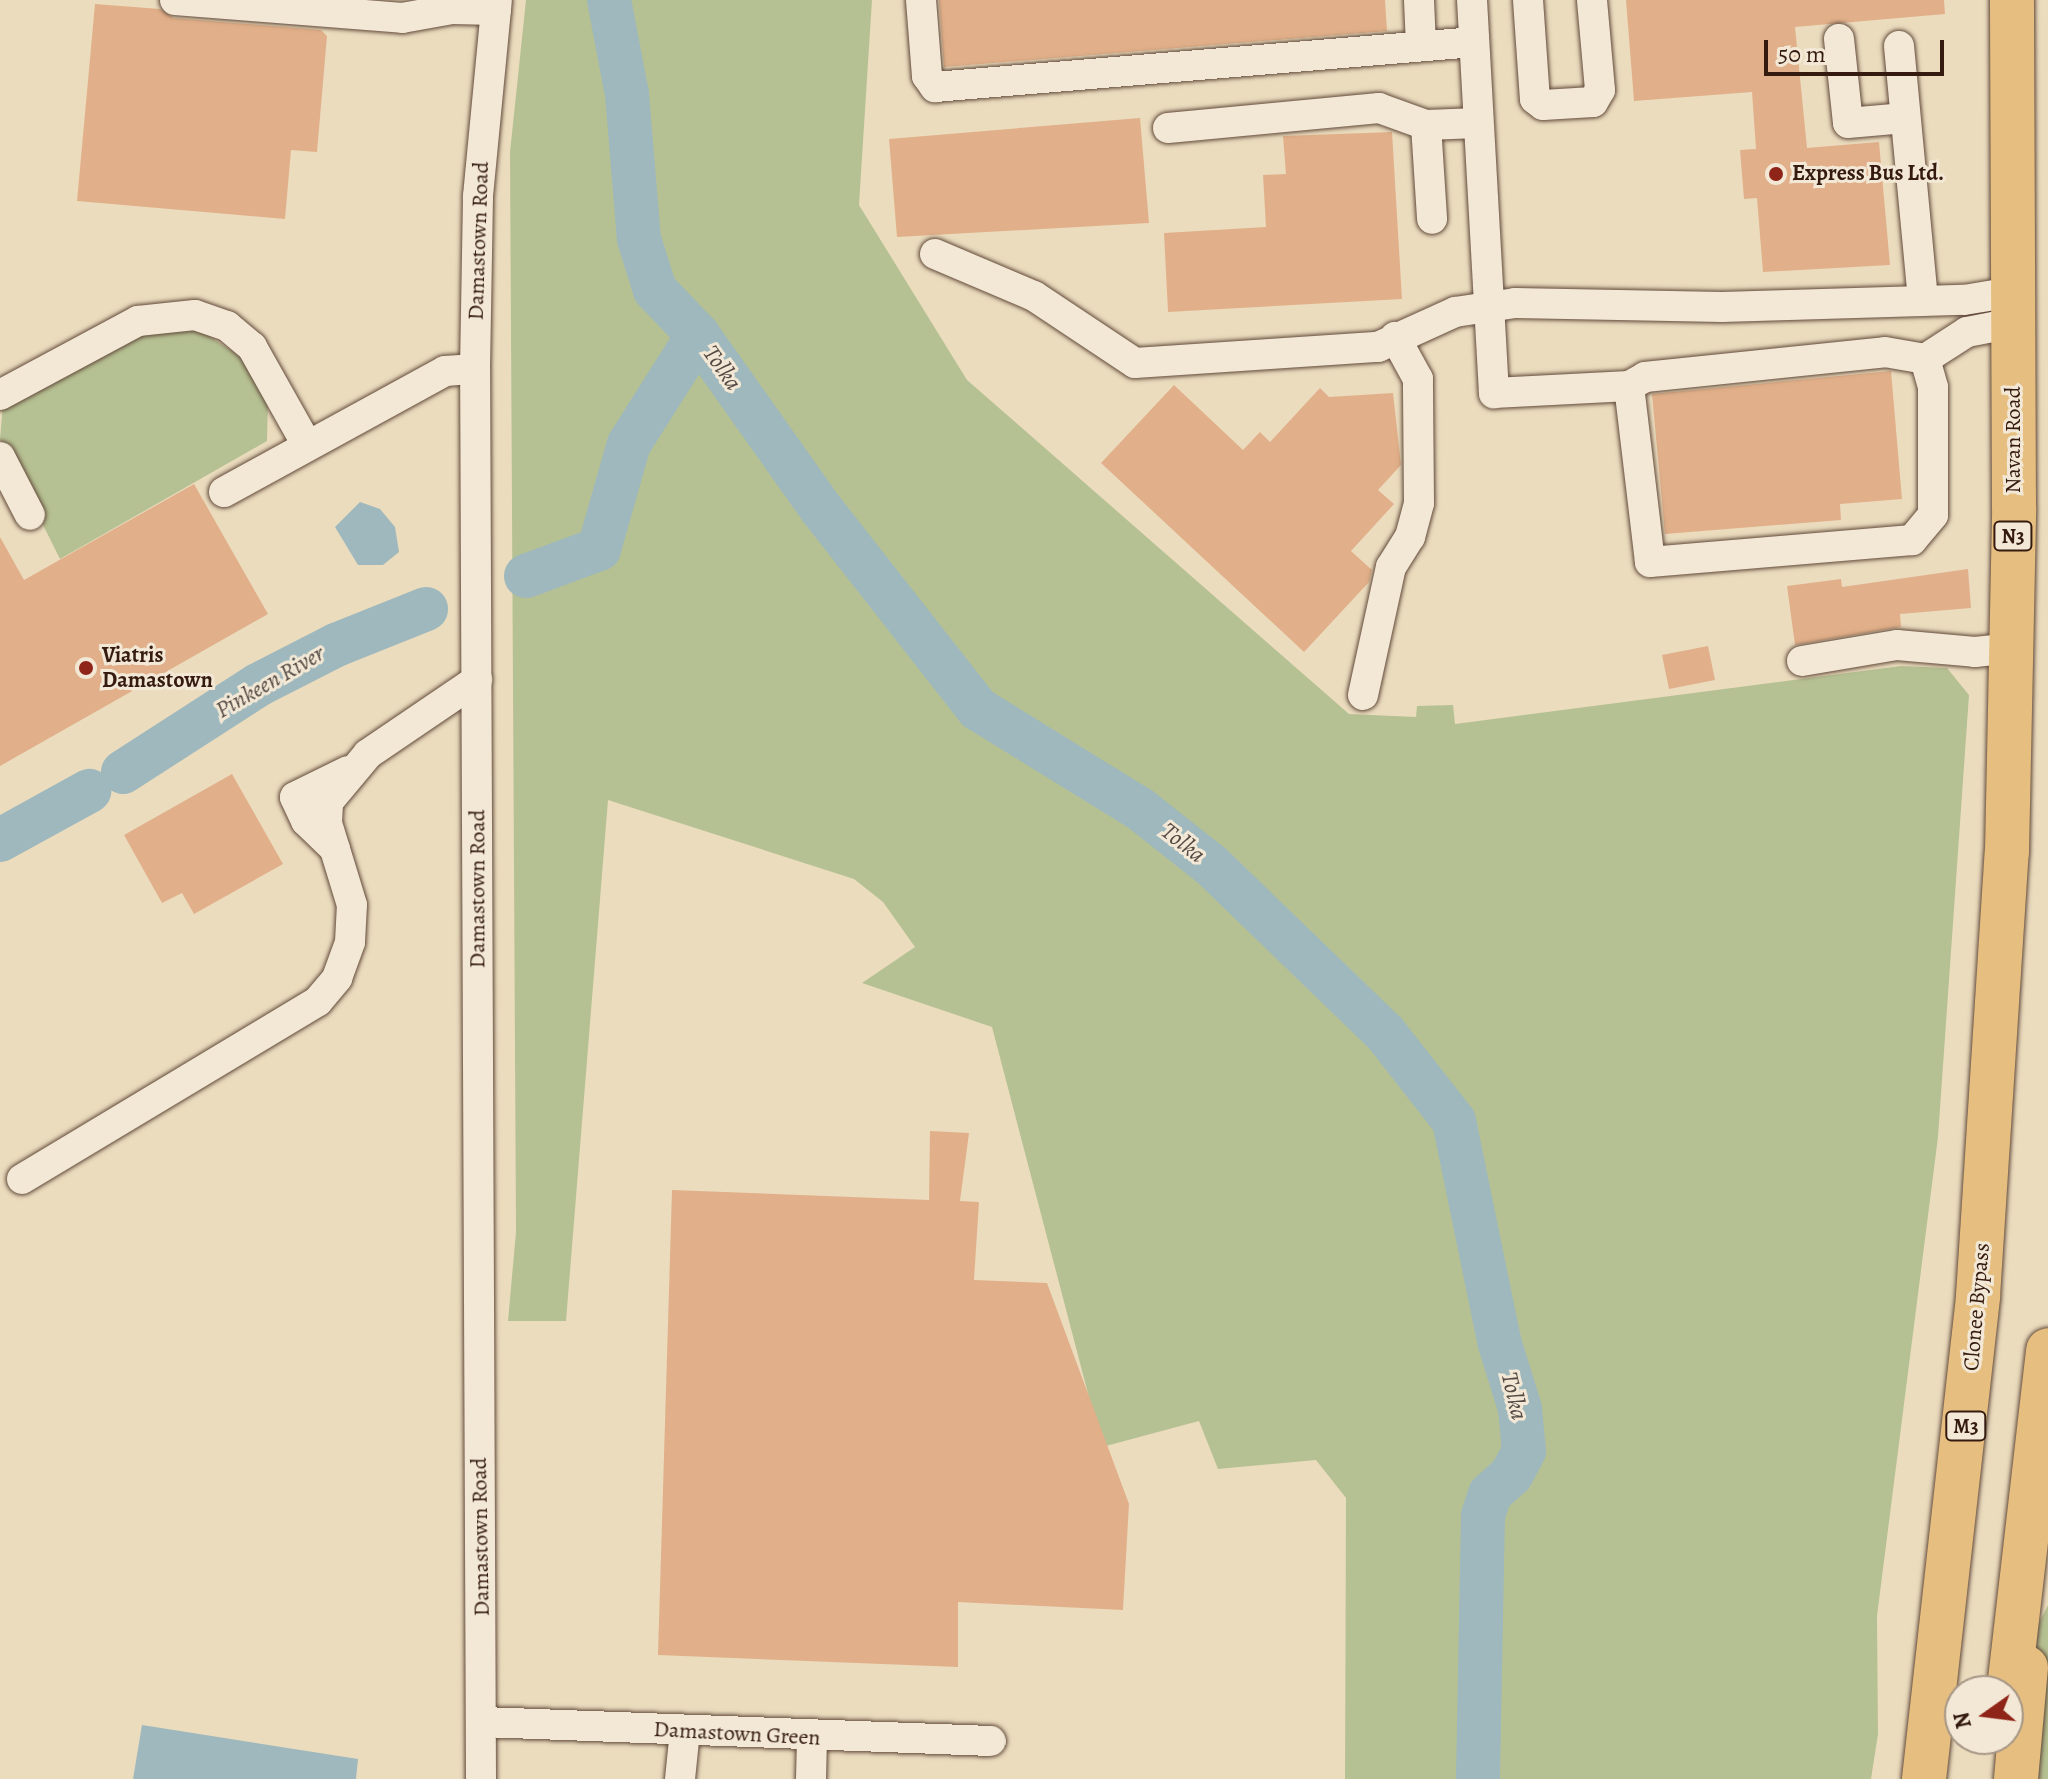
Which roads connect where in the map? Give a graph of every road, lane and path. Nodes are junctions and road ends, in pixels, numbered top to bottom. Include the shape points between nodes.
1 (175, 0) edge
2 (921, 0) edge
3 (1419, 0) edge
4 (1472, 0) edge
5 (1528, 0) edge
6 (1592, 0) edge
7 (2012, 0) edge
8 (496, 5) edge
9 (1839, 39) dead end
10 (1474, 42) junction
11 (1421, 46) junction
12 (1899, 46) dead end
13 (1905, 118) junction
14 (1478, 123) junction
15 (1426, 125) junction
16 (1168, 128) dead end
17 (1432, 219) dead end
18 (935, 254) dead end
19 (1923, 301) junction
20 (2013, 307) junction
21 (1490, 319) junction
22 (1395, 337) junction
23 (1925, 359) junction
24 (475, 369) junction
25 (1629, 386) junction
26 (0, 395) edge
27 (307, 445) junction
28 (0, 457) edge
29 (224, 492) dead end
30 (30, 515) dead end
31 (2012, 648) junction
32 (1802, 661) dead end
33 (477, 680) junction
34 (1363, 695) dead end
35 (1994, 1072) junction
36 (22, 1179) dead end
37 (2048, 1350) edge
38 (2048, 1462) edge
39 (2011, 1675) edge
40 (483, 1722) junction
41 (685, 1731) junction
42 (812, 1737) junction
43 (991, 1741) dead end
44 (2001, 1755) edge
45 (481, 1779) edge
46 (680, 1779) edge
47 (811, 1779) edge
48 (1907, 1779) edge
49 (1924, 1779) edge
50 (1997, 1779) edge
51 (2016, 1779) edge

1 - 8 street via 402,18
2 - 11 street via 927,76 935,87
3 - 11 street
4 - 10 street
5 - 6 street via 1535,99 1543,105 1593,102 1600,90
7 - 20 highway, Navan Road / N3
8 - 24 street, Damastown Road via 478,196
9 - 13 street via 1848,123
10 - 11 street
10 - 14 street
12 - 13 street
13 - 19 street
14 - 15 street
14 - 21 street
15 - 16 street via 1379,108
15 - 17 street
18 - 22 street via 1034,296 1135,363 1378,347
19 - 20 street
19 - 21 street
20 - 23 street
20 - 31 highway, Navan Road / N3
21 - 22 street via 1419,323
21 - 25 street via 1494,393
22 - 34 street via 1418,379 1419,503 1410,537 1391,567
23 - 25 street via 1885,352 1645,377
23 - 25 street via 1933,387 1933,515 1912,540 1650,562
24 - 27 street via 445,371
24 - 33 street, Damastown Road
26 - 27 street via 138,321 195,315 227,326 252,347
27 - 29 street
28 - 30 street
31 - 32 street via 1975,652 1897,645
31 - 35 highway, Navan Road / N3
33 - 36 street via 352,768 328,802 327,823 352,905 350,942 337,978 318,1001
33 - 40 street, Damastown Road
35 - 48 highway via 1941,1548
35 - 49 highway, Clonee Bypass / M3 via 1956,1531
37 - 39 highway
38 - 51 highway
40 - 41 street, Damastown Green
40 - 45 street, Damastown Road
41 - 42 street, Damastown Green
41 - 46 street
42 - 43 street, Damastown Green
42 - 47 street
44 - 50 highway

